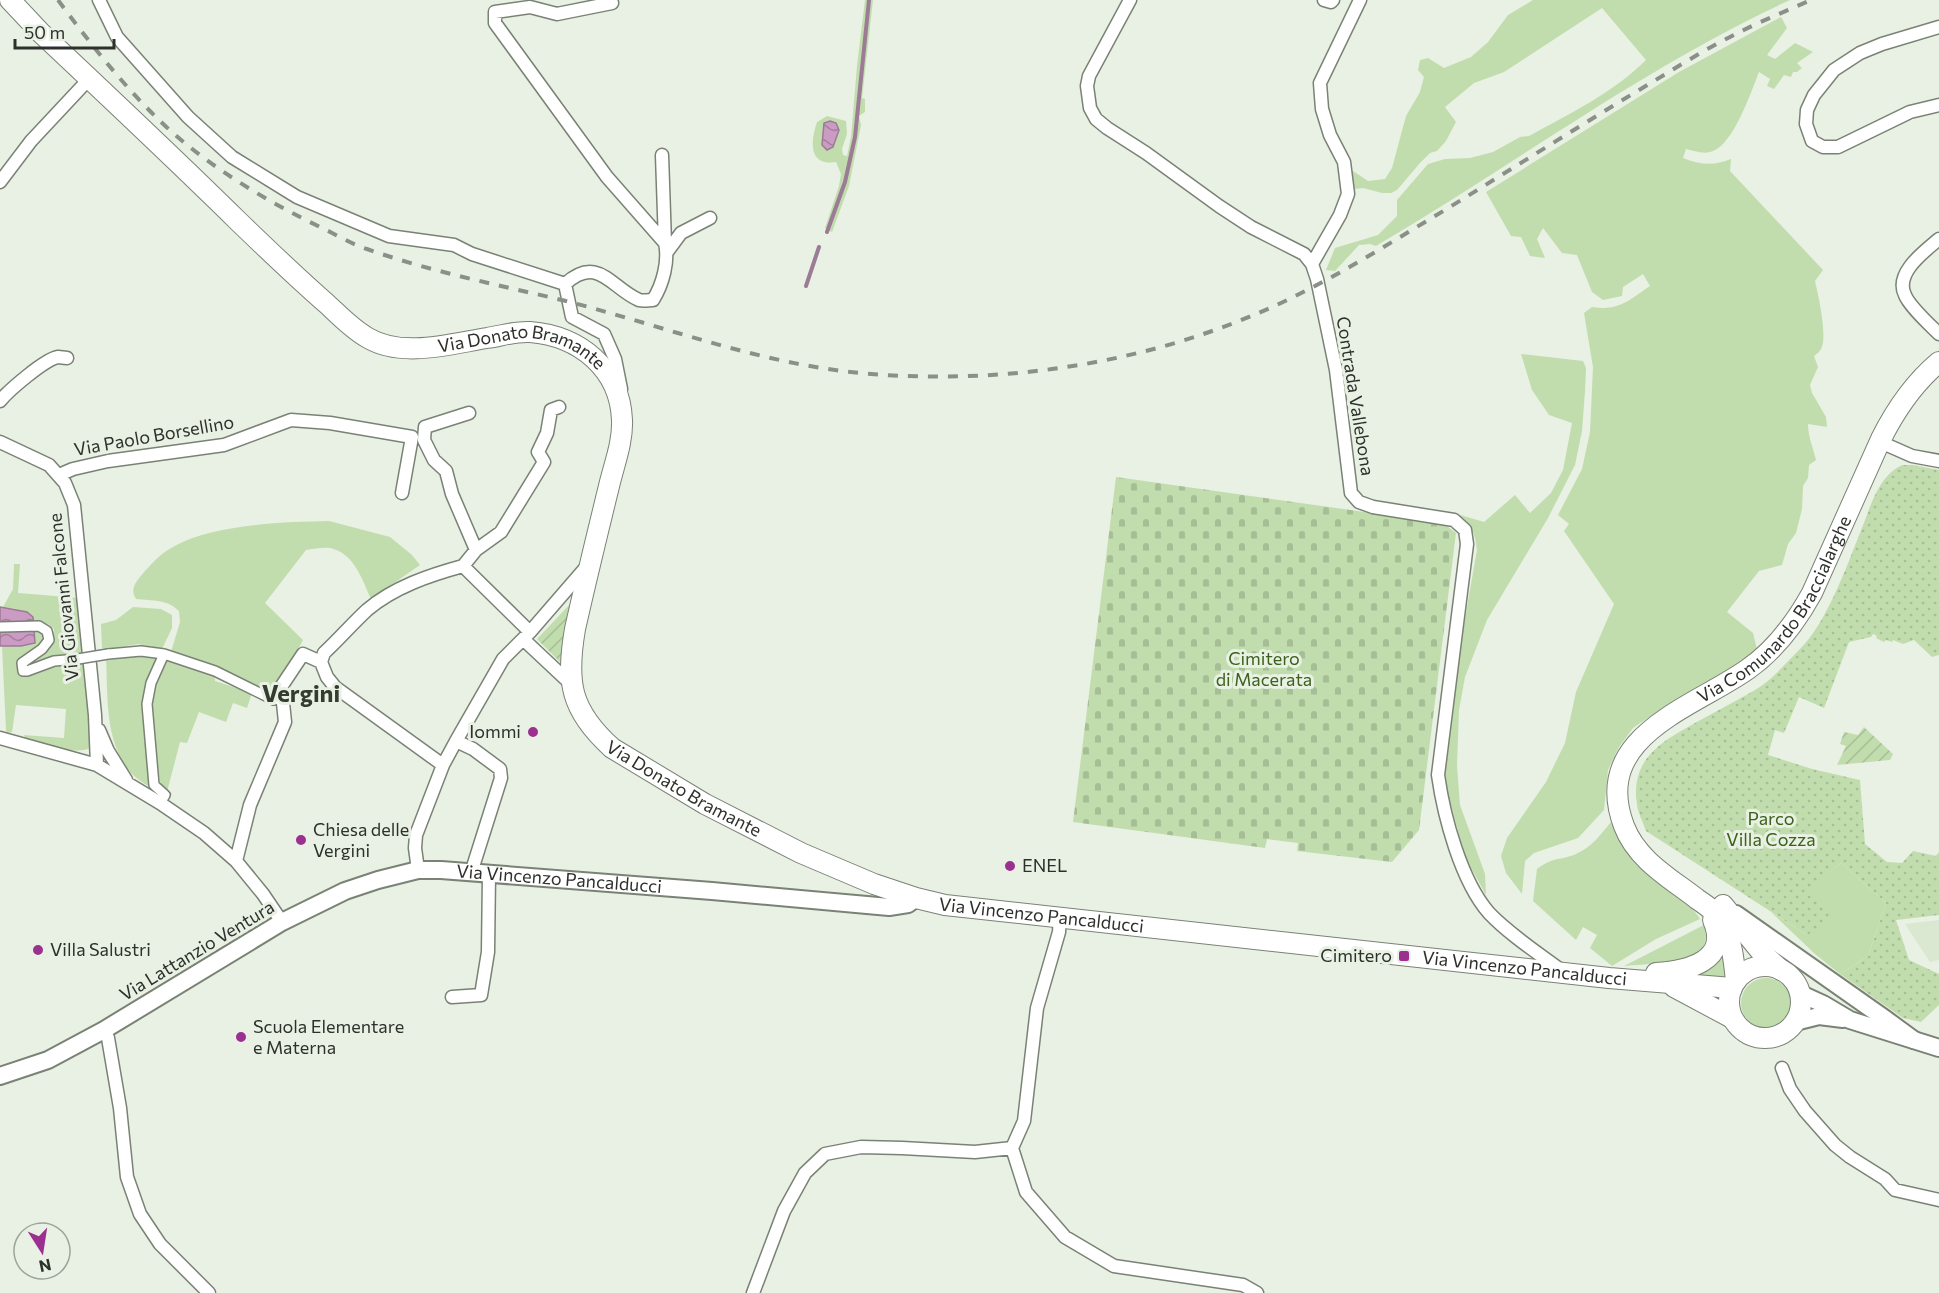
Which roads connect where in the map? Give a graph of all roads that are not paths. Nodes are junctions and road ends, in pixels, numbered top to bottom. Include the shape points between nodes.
1 (10, 0) edge
2 (99, 0) edge
3 (1130, 0) edge
4 (1324, 0) edge
5 (1333, 0) edge
6 (1360, 0) edge
7 (612, 3) dead end
8 (1939, 27) edge
9 (89, 79) junction
10 (1939, 105) edge
11 (662, 155) dead end
12 (2, 174) edge
13 (710, 218) dead end
14 (1939, 239) edge
15 (666, 248) junction
16 (1312, 264) junction
17 (565, 284) junction
18 (1939, 334) edge
19 (67, 358) dead end
20 (1939, 364) edge
21 (0, 401) edge
22 (621, 405) junction
23 (559, 407) dead end
24 (469, 413) dead end
25 (0, 441) edge
26 (1882, 446) junction
27 (1939, 461) edge
28 (59, 475) junction
29 (402, 493) dead end
30 (476, 550) junction
31 (592, 559) junction
32 (464, 566) junction
33 (0, 627) edge
34 (526, 635) junction
35 (164, 654) junction
36 (321, 662) junction
37 (571, 684) junction
38 (276, 695) junction
39 (95, 715) junction
40 (0, 738) edge
41 (456, 741) junction
42 (97, 765) junction
43 (443, 765) junction
44 (128, 784) junction
45 (160, 803) junction
46 (236, 861) junction
47 (418, 870) junction
48 (471, 873) junction
49 (489, 874) junction
50 (916, 898) junction
51 (1716, 907) junction
52 (1060, 919) junction
53 (282, 922) junction
54 (1781, 970) junction
55 (1563, 973) junction
56 (1609, 978) junction
57 (1666, 982) junction
58 (1734, 984) junction
59 (1800, 993) junction
60 (452, 997) dead end
61 (1732, 1018) junction
62 (1850, 1020) junction
63 (1795, 1022) junction
64 (104, 1030) junction
65 (1914, 1040) junction
66 (1939, 1048) edge
67 (1782, 1068) dead end
68 (0, 1077) edge
69 (1012, 1148) junction
70 (1939, 1200) edge
71 (209, 1293) edge
72 (753, 1293) edge
73 (1257, 1293) edge

1 - 9 main road, Via Donato Bramante
2 - 17 street via 117,37 188,117 232,157 297,197 389,236 454,245
3 - 16 street via 1089,76 1088,98 1096,119 1251,227 1304,254
4 - 5 street
6 - 16 street via 1320,83 1322,109 1344,162 1348,194
7 - 15 street via 557,14 530,8 495,12 495,23 607,177
8 - 10 street via 1860,53 1834,70 1814,95 1806,123 1812,141 1823,147 1838,147 1910,112
9 - 12 street
9 - 22 main road, Via Donato Bramante via 290,271 369,339 409,348 528,332 558,337 595,358 612,381
11 - 15 street
13 - 15 street via 681,233
14 - 18 street via 1912,264 1902,286 1905,296
15 - 17 street via 660,290 653,300 641,301 602,274 588,272
16 - 55 street, Contrada Vallebona via 1336,370 1352,493 1359,502 1372,507 1454,520 1465,530 1467,544 1438,775 1447,823 1476,896 1504,927
17 - 22 street via 572,316 604,334 621,381
19 - 21 street via 58,357 46,363
20 - 26 main road, Via Comunardo Braccialarghe
20 - 26 main road via 1915,385 1894,414
22 - 31 main road, Via Donato Bramante via 623,423 618,453
23 - 30 street via 551,411 538,452 544,462 501,532
24 - 30 street via 425,427 424,440 434,460 446,471
25 - 28 street, Via Giovanni Falcone via 49,465
26 - 27 street
26 - 51 main road, Via Comunardo Braccialarghe via 1812,593 1781,639 1748,669 1656,724 1625,762 1618,788 1620,811 1632,834
28 - 29 street, Via Paolo Borsellino via 108,461 224,445 291,420 412,437
28 - 39 street, Via Giovanni Falcone via 74,505
30 - 32 street
31 - 34 street
31 - 37 main road, Via Donato Bramante via 572,647
32 - 34 street
32 - 36 street via 427,576 369,609 324,653
33 - 35 street, bridge via 47,631 49,640 22,663 23,671 54,661 108,654
34 - 37 street
34 - 41 street via 503,659
35 - 38 street
35 - 45 street via 147,704 154,785 165,795
36 - 38 street via 303,654
36 - 43 street via 335,687
37 - 50 main road, Via Donato Bramante via 581,713 599,736 649,771 801,853
38 - 46 street via 283,703 285,722 250,805
39 - 42 street, Via Giovanni Falcone
39 - 44 street, Via Giovanni Falcone via 108,751
40 - 42 street
41 - 43 street
41 - 48 street via 500,769 501,778
42 - 44 street
43 - 47 street via 417,835
44 - 45 street
45 - 46 street
46 - 53 street
47 - 48 main road, Via Vincenzo Pancalducci
47 - 53 main road, Via Lattanzio Ventura via 345,891
48 - 49 main road, Via Vincenzo Pancalducci
49 - 50 main road, Via Vincenzo Pancalducci via 889,907 908,904
49 - 60 street via 488,952 481,995
50 - 52 main road, Via Vincenzo Pancalducci
51 - 54 main road, Via Vincenzo Pancalducci
51 - 56 main road via 1718,937 1704,962 1690,969
51 - 58 main road via 1728,936
51 - 65 main road
52 - 55 main road, Via Vincenzo Pancalducci
52 - 69 street via 1037,1008 1024,1121
53 - 64 main road, Via Lattanzio Ventura
54 - 58 main road via 1752,969
54 - 59 main road, Via Vincenzo Pancalducci via 1796,983
55 - 56 main road, Via Vincenzo Pancalducci
56 - 57 main road, Via Vincenzo Pancalducci
57 - 58 main road, Via Vincenzo Pancalducci
57 - 61 main road, Via Vincenzo Pancalducci
58 - 61 main road via 1729,1008
59 - 62 main road, Via Vincenzo Pancalducci
59 - 63 main road
61 - 63 main road, Via Vincenzo Pancalducci via 1747,1033 1766,1038 1784,1032
62 - 63 main road, Via Vincenzo Pancalducci via 1819,1016
62 - 65 main road, Via Vincenzo Pancalducci
64 - 68 main road, Via Lattanzio Ventura via 48,1060
64 - 71 street via 120,1108 127,1177 140,1214 160,1244
65 - 66 main road, Via Vincenzo Pancalducci
67 - 70 street via 1805,1111 1835,1145 1895,1190
69 - 72 street via 975,1152 861,1147 825,1154 805,1173 784,1211
69 - 73 street via 1026,1192 1065,1237 1114,1266 1243,1286

